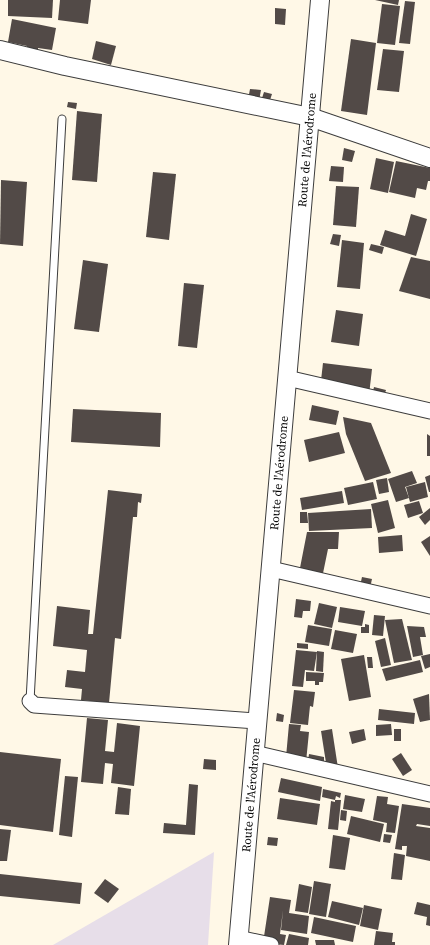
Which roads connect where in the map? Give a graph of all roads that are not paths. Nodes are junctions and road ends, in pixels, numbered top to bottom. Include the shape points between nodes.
1 (320, 0) edge
2 (0, 50) edge
3 (310, 117) junction
4 (62, 119) dead end
5 (430, 158) edge
6 (287, 378) junction
7 (430, 411) edge
8 (270, 569) junction
9 (430, 606) edge
10 (30, 701) joint
11 (257, 721) junction
12 (254, 753) junction
13 (430, 794) edge
14 (238, 941) edge
15 (271, 945) edge

1 - 3 street, Route de l'Aérodrome
2 - 3 street
3 - 5 street
3 - 6 street, Route de l'Aérodrome
4 - 10 lane
6 - 7 street
6 - 8 street, Route de l'Aérodrome
8 - 9 street
8 - 11 street, Route de l'Aérodrome
10 - 11 street via 34,705
11 - 12 street, Route de l'Aérodrome
12 - 13 street
12 - 14 street, Route de l'Aérodrome
14 - 15 street

